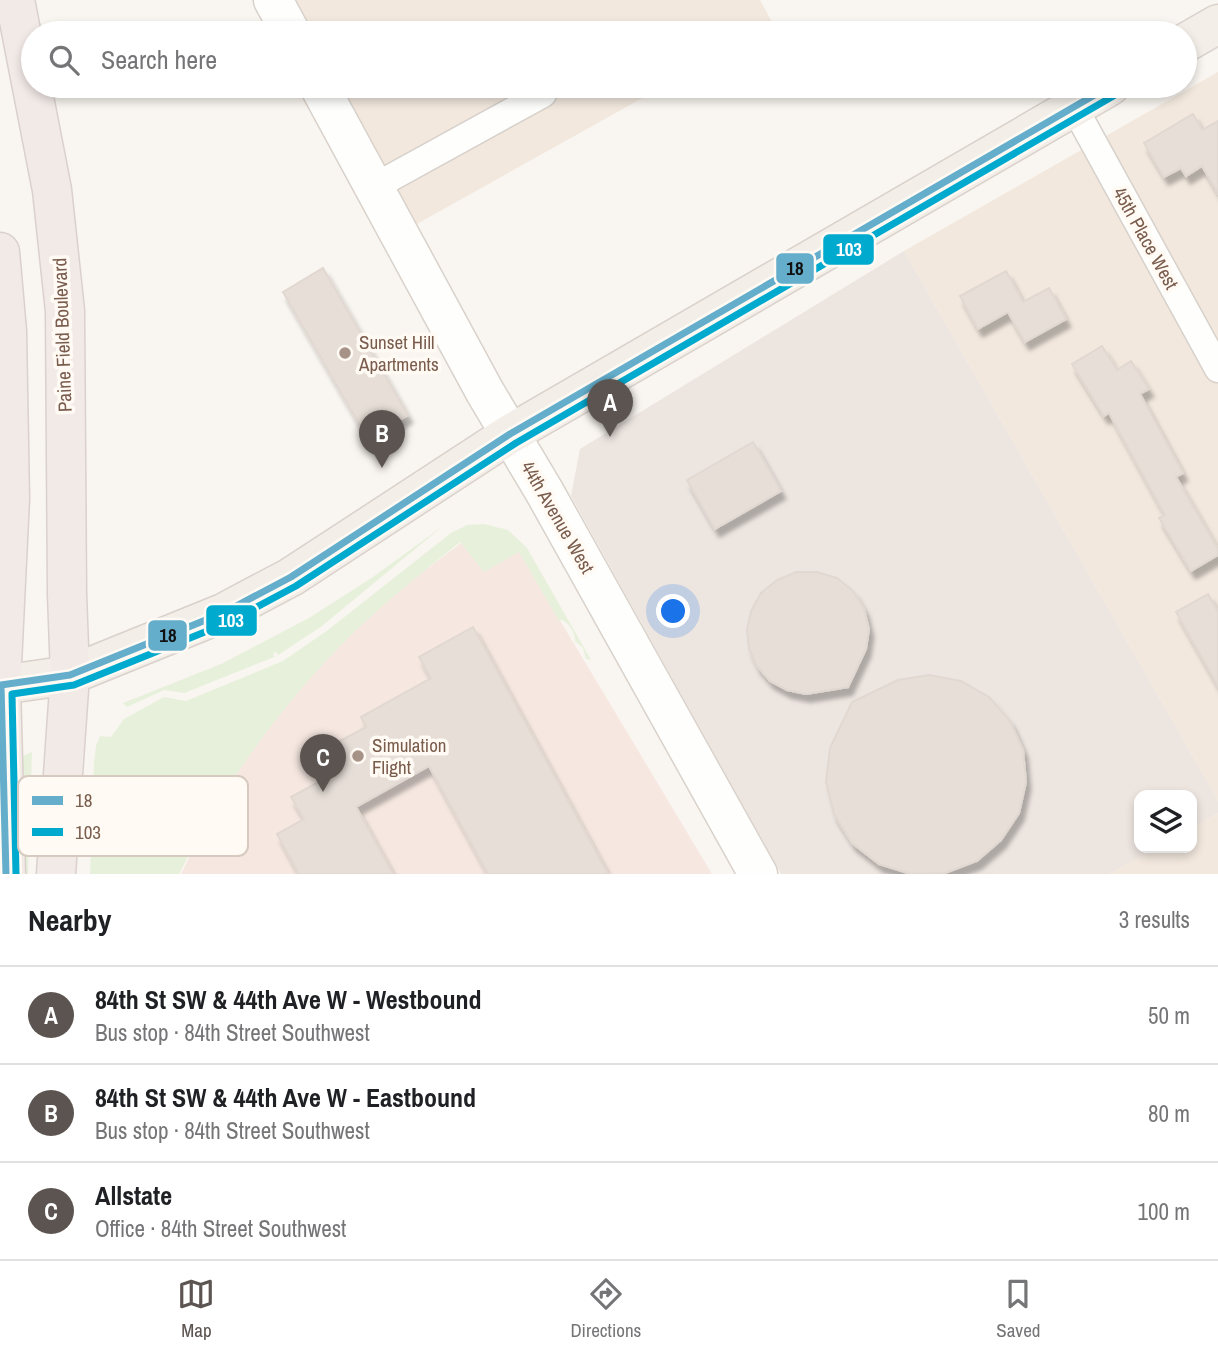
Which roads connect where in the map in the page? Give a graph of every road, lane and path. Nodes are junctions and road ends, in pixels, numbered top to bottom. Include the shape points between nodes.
1 (15, 0) edge
2 (273, 0) edge
3 (284, 21) edge
4 (1218, 24) edge
5 (21, 31) edge
6 (1197, 36) edge
7 (34, 98) edge
8 (326, 98) edge
9 (536, 98) edge
10 (1089, 98) edge
11 (1074, 107) junction
12 (374, 187) junction
13 (0, 252) edge
14 (1218, 369) edge
15 (510, 434) junction
16 (70, 675) junction
17 (0, 685) edge
18 (63, 776) edge
19 (57, 856) edge
20 (6, 874) edge
21 (56, 874) edge
22 (758, 874) edge

1 - 5 highway, Paine Field Boulevard
2 - 3 street
4 - 6 main road
7 - 16 highway, Paine Field Boulevard via 52,190 65,311
8 - 12 street, 44th Avenue West
9 - 12 street
10 - 11 main road
11 - 14 street, 45th Place West
11 - 15 main road
12 - 15 street, 44th Avenue West
13 - 17 highway via 7,331 10,499
15 - 16 main road via 291,577 223,613
15 - 22 street, 44th Avenue West
16 - 17 main road
16 - 18 highway, Paine Field Boulevard
17 - 20 highway
19 - 21 highway, Paine Field Boulevard

